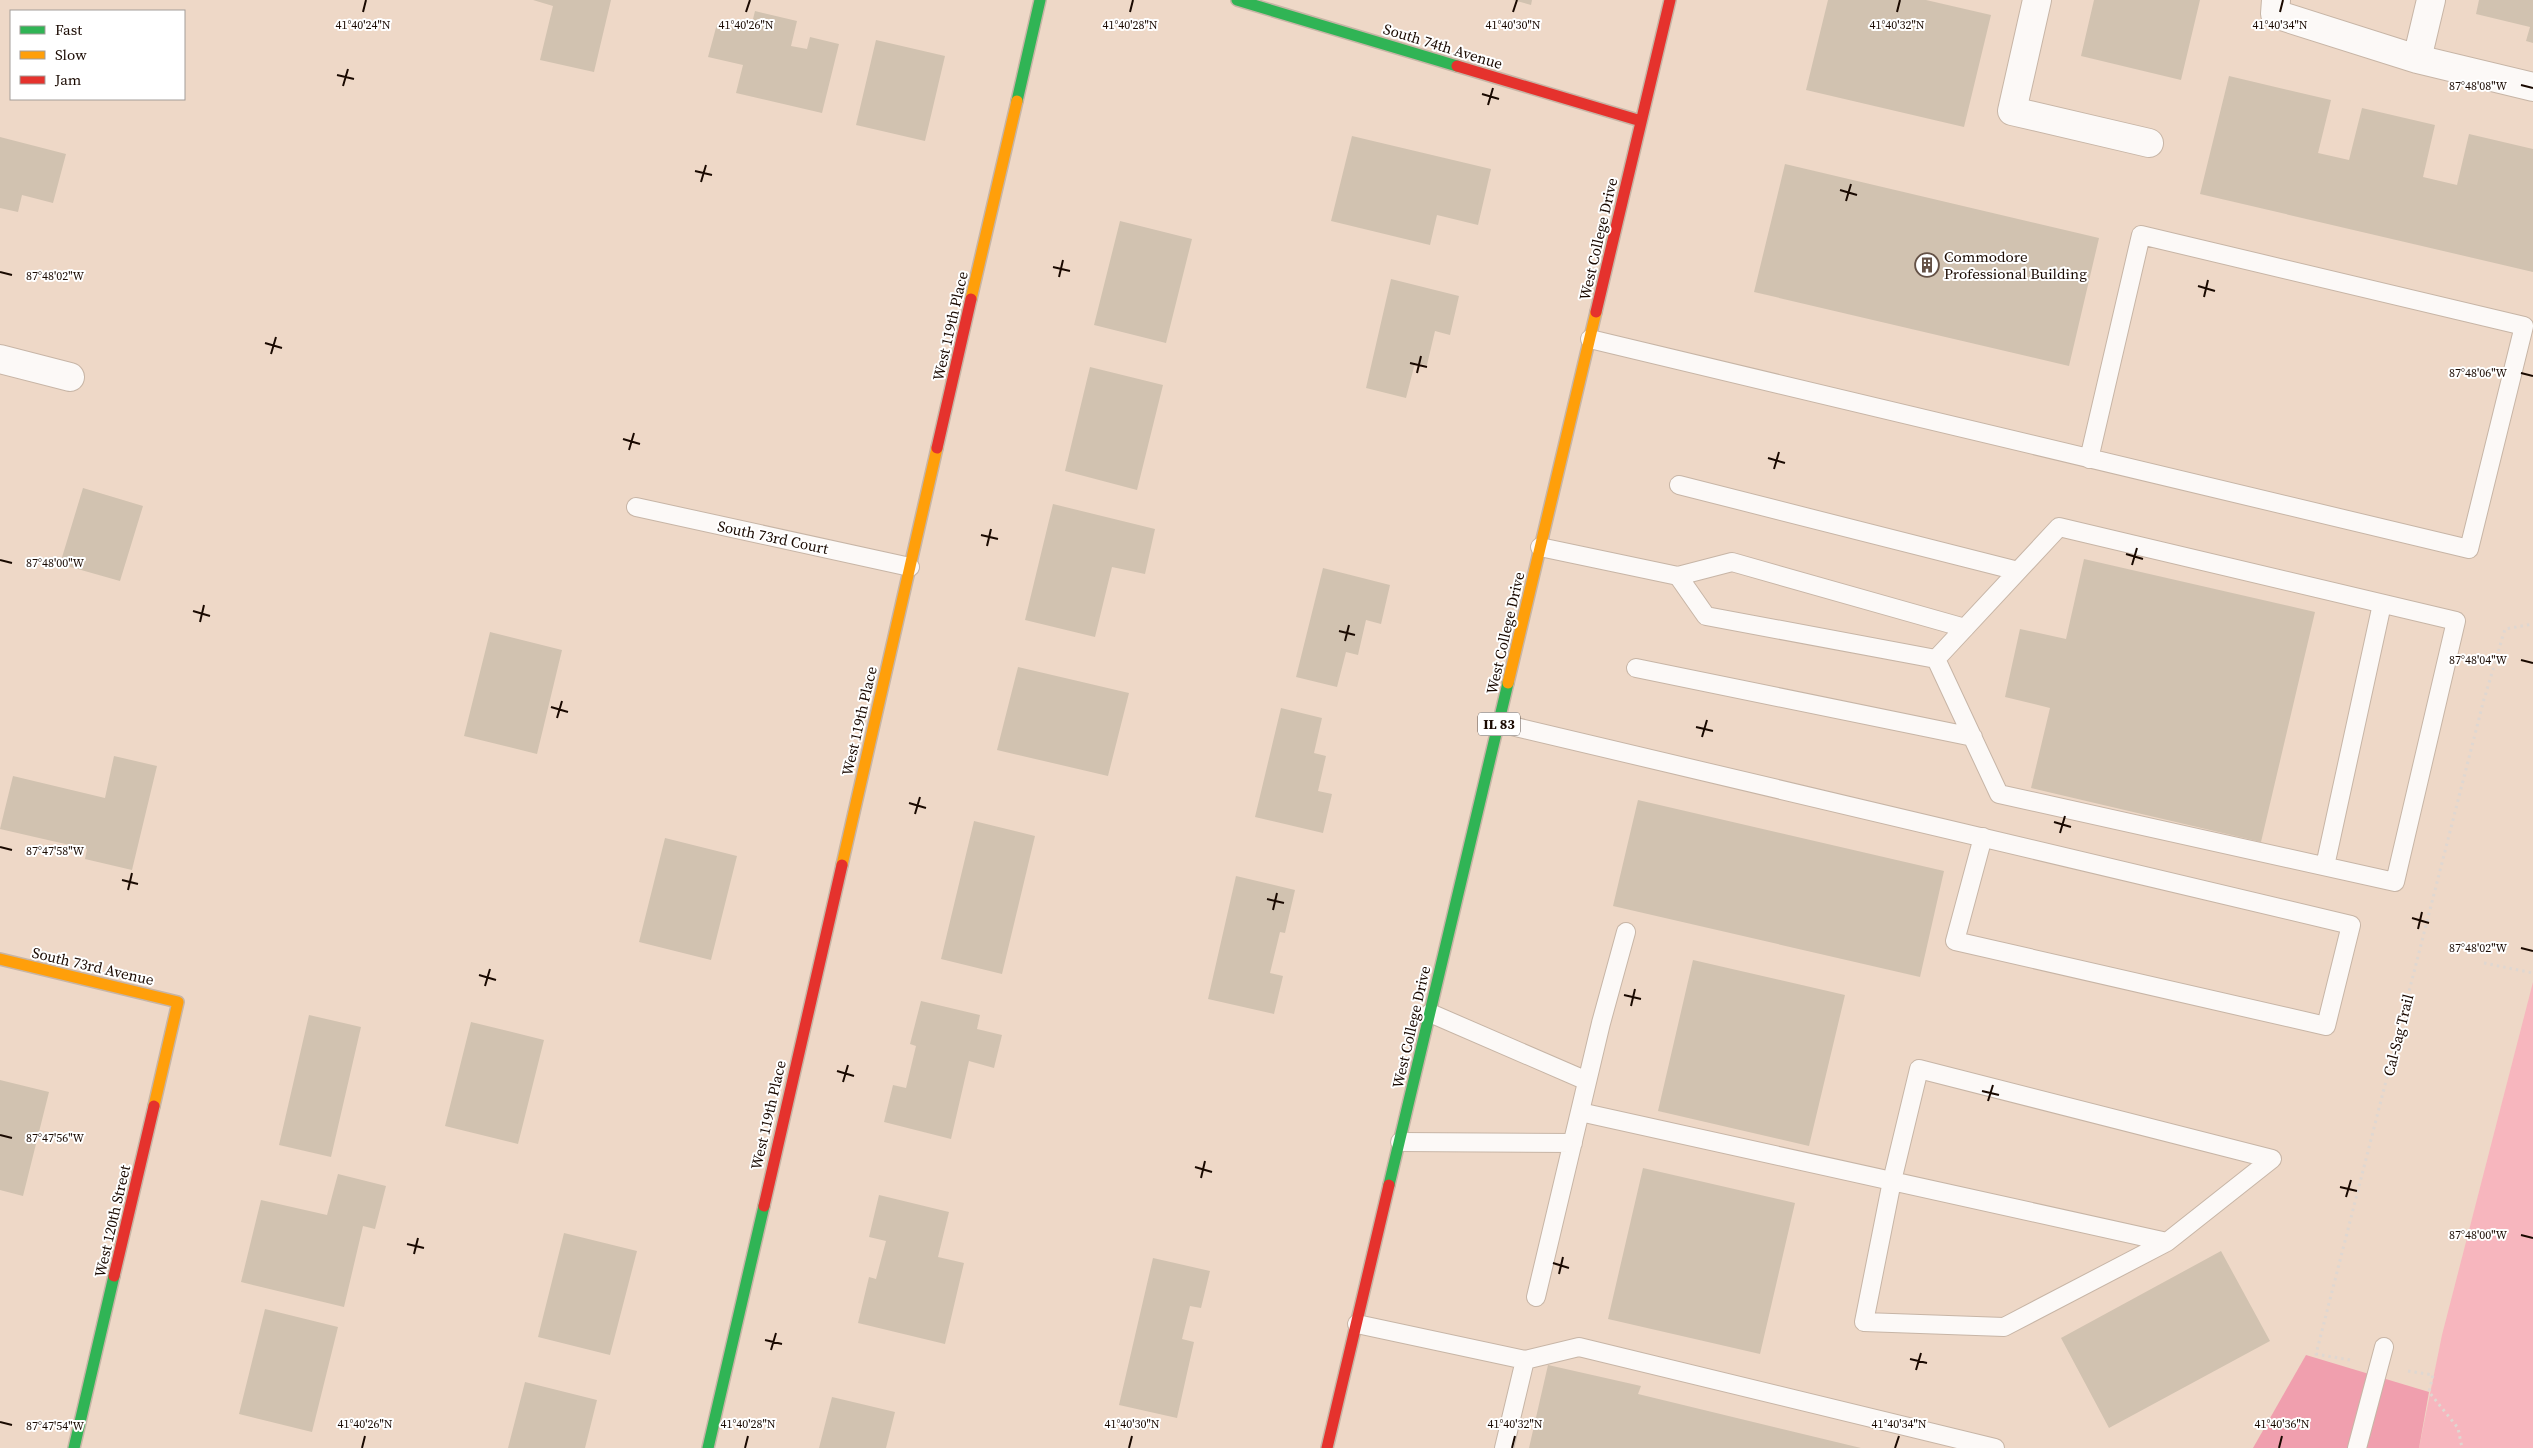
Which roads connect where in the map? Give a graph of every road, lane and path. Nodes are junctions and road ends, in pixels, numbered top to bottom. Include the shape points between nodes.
1 (1040, 0) edge
2 (1237, 0) edge
3 (1670, 0) edge
4 (2037, 0) edge
5 (2276, 0) edge
6 (2431, 0) edge
7 (2417, 59) junction
8 (2533, 87) edge
9 (1641, 121) junction
10 (2149, 143) dead end
11 (1590, 339) junction
12 (0, 359) edge
13 (70, 377) dead end
14 (2089, 459) junction
15 (1679, 485) dead end
16 (636, 507) dead end
17 (1540, 548) junction
18 (910, 567) junction
19 (2018, 571) junction
20 (1678, 576) junction
21 (2382, 604) junction
22 (2533, 624) edge
23 (1965, 628) junction
24 (1936, 659) junction
25 (1636, 668) dead end
26 (1499, 723) junction
27 (1973, 737) junction
28 (1983, 837) junction
29 (2325, 866) junction
30 (1626, 932) dead end
31 (0, 959) edge
32 (2484, 963) dead end
33 (2533, 973) edge
34 (178, 1002) joint
35 (1430, 1013) junction
36 (1587, 1081) junction
37 (1580, 1112) junction
38 (1400, 1142) junction
39 (1573, 1143) junction
40 (1892, 1182) junction
41 (2167, 1242) junction
42 (1536, 1297) dead end
43 (1357, 1324) junction
44 (2384, 1347) dead end
45 (1525, 1360) junction
46 (2379, 1365) junction
47 (74, 1448) edge
48 (708, 1448) edge
49 (1328, 1448) edge
50 (1504, 1448) edge
51 (1995, 1448) edge
52 (2357, 1448) edge
53 (2462, 1448) edge

1 - 18 street, West 119th Place
2 - 9 street, South 74th Avenue
3 - 9 street, West College Drive / IL 83
4 - 10 street via 2012,111
5 - 7 street via 2275,14
6 - 7 street
7 - 8 street
9 - 11 street, West College Drive / IL 83
11 - 14 lane
11 - 17 street, West College Drive / IL 83
12 - 13 street
14 - 14 lane via 2469,549 2524,326 2141,236
15 - 19 lane
16 - 18 lane, South 73rd Court
17 - 20 lane
17 - 26 street, West College Drive / IL 83
18 - 48 street, West 119th Place
19 - 21 lane via 2058,528
19 - 23 lane
20 - 23 lane via 1732,562
20 - 24 lane via 1706,616
21 - 29 lane
21 - 29 lane via 2456,621 2395,882
22 - 46 path, Cal-Sag Trail via 2505,629 2483,703 2316,1354
23 - 24 lane
24 - 27 lane
25 - 27 lane
26 - 28 lane
26 - 35 street, West College Drive / IL 83
27 - 29 lane via 1999,794
28 - 28 lane via 2351,925 2326,1026 1955,941
30 - 36 lane
31 - 34 street, South 73rd Avenue
32 - 33 path
34 - 47 street, West 120th Street
35 - 36 lane
35 - 38 street, West College Drive / IL 83
36 - 37 lane
37 - 39 lane
37 - 40 lane
38 - 39 lane
38 - 43 street, West College Drive / IL 83
39 - 42 lane
40 - 41 lane
40 - 41 lane via 1864,1322 2004,1327
40 - 41 lane via 1919,1069 2272,1159
43 - 45 lane
43 - 49 street, West College Drive / IL 83
44 - 46 lane
45 - 50 lane
45 - 51 lane via 1579,1347
46 - 52 lane
46 - 53 path, Cal-Sag Trail via 2433,1375 2430,1392 2458,1428

